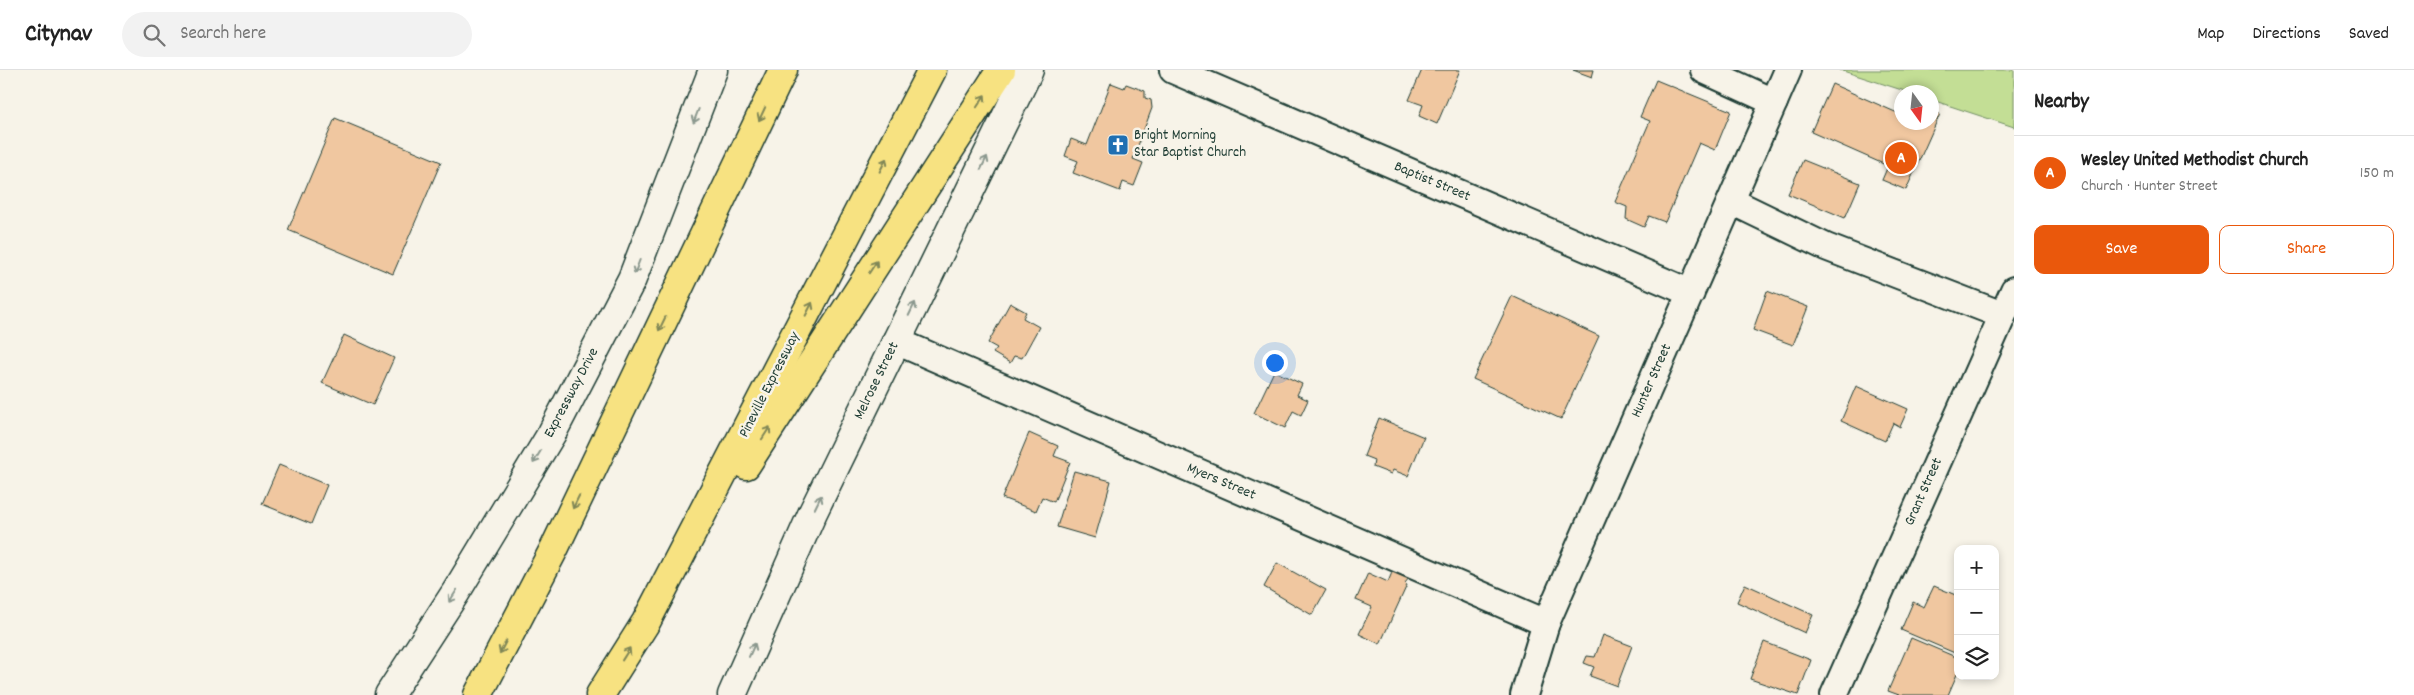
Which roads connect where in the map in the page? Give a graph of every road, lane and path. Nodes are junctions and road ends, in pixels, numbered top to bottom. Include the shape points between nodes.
1 (713, 70) edge
2 (932, 70) edge
3 (1002, 70) edge
4 (1029, 70) edge
5 (1173, 70) edge
6 (1704, 70) edge
7 (1788, 70) edge
8 (782, 72) edge
9 (1774, 102) junction
10 (1731, 201) junction
11 (2014, 290) edge
12 (1691, 293) junction
13 (2002, 315) junction
14 (896, 341) junction
15 (646, 622) junction
16 (1546, 623) junction
17 (389, 695) edge
18 (478, 695) edge
19 (600, 695) edge
20 (732, 695) edge
21 (1524, 695) edge
22 (1834, 695) edge

1 -> 17 main road, Expressway Drive via 632,279 552,433
15 -> 2 highway, Pineville Expressway
15 -> 3 highway
14 -> 4 main road, Melrose Street
5 - 12 street, Baptist Street
6 - 9 street
7 - 9 street, Hunter Street
8 -> 18 highway via 554,549
9 - 10 street, Hunter Street
10 - 12 street, Hunter Street
10 - 13 street via 1826,247
11 - 13 street, Grant Street
12 - 16 street, Hunter Street
13 - 22 street, Grant Street
14 - 16 street, Myers Street
20 -> 14 main road, Melrose Street via 813,512
19 -> 15 highway, Pineville Expressway
16 - 21 street, Hunter Street

